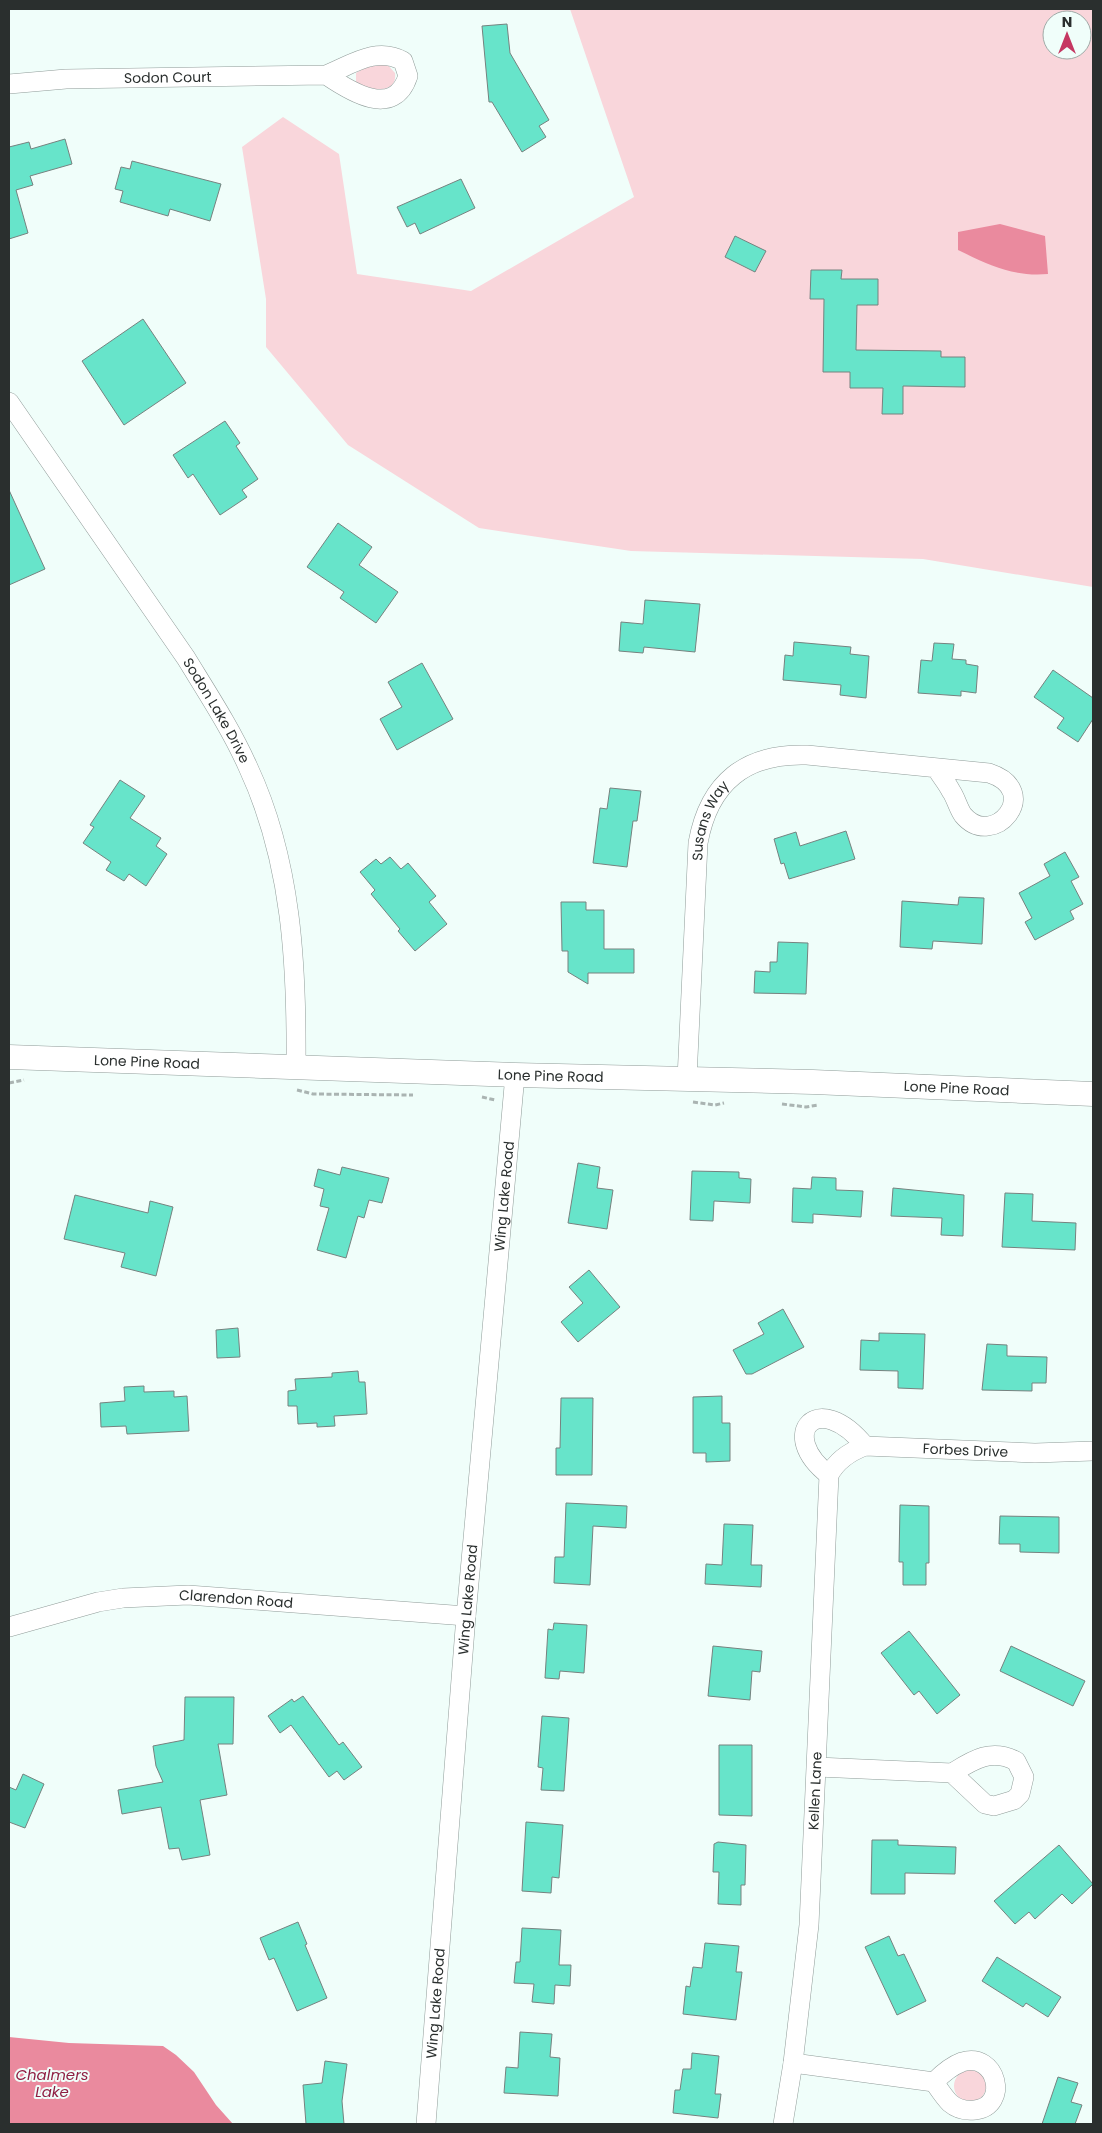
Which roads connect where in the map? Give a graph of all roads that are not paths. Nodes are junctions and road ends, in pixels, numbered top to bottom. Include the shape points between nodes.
1 (326, 75) dead end
2 (9, 84) edge
3 (9, 402) edge
4 (936, 768) dead end
5 (9, 1057) edge
6 (296, 1068) junction
7 (515, 1075) junction
8 (687, 1079) junction
9 (1093, 1094) edge
10 (865, 1446) junction
11 (1093, 1451) edge
12 (829, 1476) junction
13 (466, 1616) junction
14 (9, 1627) edge
15 (817, 1767) junction
16 (952, 1773) dead end
17 (793, 2062) junction
18 (934, 2082) dead end
19 (426, 2124) edge
20 (783, 2124) edge

1 - 2 street, Sodon Court via 66,79
3 - 6 street, Sodon Lake Drive via 186,658 249,768 265,809 285,886 294,976
4 - 8 street, Susans Way via 790,754 755,763 734,774 723,785 706,812 698,843
5 - 6 street, Lone Pine Road
6 - 7 street, Lone Pine Road
7 - 8 street, Lone Pine Road
7 - 13 street, Wing Lake Road
8 - 9 street, Lone Pine Road
10 - 11 street, Forbes Drive via 1035,1453
10 - 12 street via 841,1459
10 - 12 street via 838,1421 828,1418 814,1420 803,1436 805,1446 819,1468
12 - 15 street, Kellen Lane
13 - 14 street, Clarendon Road via 188,1595 98,1602
13 - 19 street, Wing Lake Road
15 - 16 street
15 - 17 street, Kellen Lane via 809,1924
17 - 18 street
17 - 20 street, Kellen Lane

